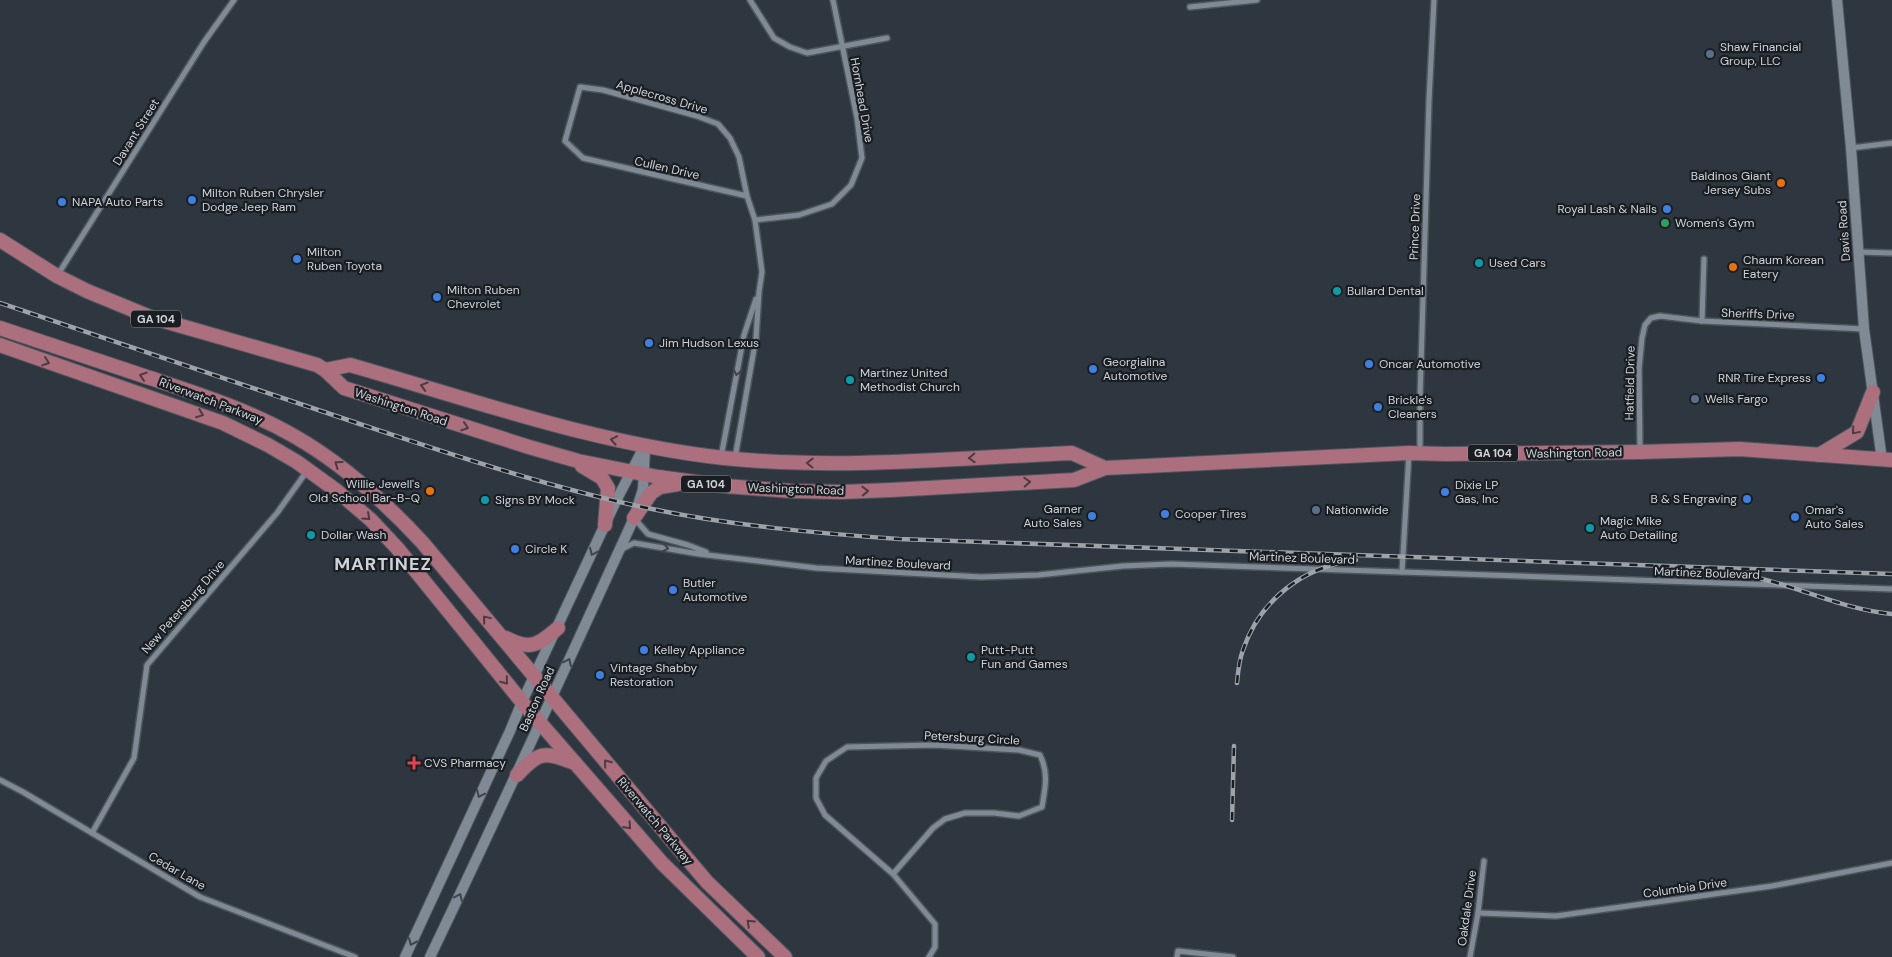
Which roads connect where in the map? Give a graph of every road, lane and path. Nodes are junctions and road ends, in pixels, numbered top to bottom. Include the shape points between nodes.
1 (234, 0) edge
2 (750, 0) edge
3 (833, 0) edge
4 (1257, 0) edge
5 (1434, 0) edge
6 (1837, 0) edge
7 (1190, 7) dead end
8 (887, 38) dead end
9 (843, 46) junction
10 (1892, 144) edge
11 (1851, 148) junction
12 (583, 158) joint
13 (747, 196) junction
14 (755, 220) junction
15 (0, 240) edge
16 (1858, 252) junction
17 (1892, 253) edge
18 (1704, 259) dead end
19 (57, 276) junction
20 (758, 292) junction
21 (1651, 318) joint
22 (1702, 321) junction
23 (0, 328) edge
24 (1864, 330) junction
25 (0, 346) edge
26 (325, 370) junction
27 (1873, 392) junction
28 (645, 445) junction
29 (1640, 452) junction
30 (1414, 453) junction
31 (1820, 455) junction
32 (568, 458) junction
33 (728, 458) junction
34 (1887, 460) edge
35 (1105, 468) junction
36 (308, 469) junction
37 (637, 473) junction
38 (689, 481) junction
39 (634, 518) junction
40 (605, 525) junction
41 (410, 528) junction
42 (393, 544) junction
43 (619, 551) junction
44 (713, 555) junction
45 (1402, 572) junction
46 (1892, 589) edge
47 (558, 628) junction
48 (500, 636) junction
49 (535, 676) junction
50 (552, 696) junction
51 (522, 702) junction
52 (540, 722) junction
53 (576, 763) junction
54 (517, 775) junction
55 (0, 780) edge
56 (92, 833) junction
57 (1484, 861) dead end
58 (1892, 863) edge
59 (893, 874) junction
60 (1478, 913) junction
61 (355, 957) edge
62 (405, 957) edge
63 (430, 957) edge
64 (758, 957) edge
65 (785, 957) edge
66 (929, 957) edge
67 (1177, 957) edge
68 (1233, 957) edge
69 (1470, 957) edge

1 - 19 street, Davant Street via 204,42
2 - 9 street via 774,38 790,47 807,52
3 - 9 street, Hornhead Drive
4 - 7 street
5 - 30 street, Prince Drive via 1420,399
6 - 11 main road, Davis Road
8 - 9 street
9 - 14 street, Hornhead Drive via 862,158 851,185 832,204 799,215
10 - 11 street
11 - 16 main road, Davis Road
12 - 13 street, Cullen Drive
12 - 13 street, Applecross Drive via 565,141 580,87 604,90 718,124 730,138 739,158
13 - 14 street, Applecross Drive
14 - 20 street, Applecross Drive via 762,272
15 - 19 main road, Washington Road / GA 104
16 - 17 street
16 - 24 main road, Davis Road
18 - 22 street
19 - 26 main road, Washington Road / GA 104 via 150,318 317,365
20 -> 33 street, Applecross Drive via 744,336
20 - 33 street, Applecross Drive via 756,338
21 - 22 street, Sheriffs Drive via 1660,316
21 - 29 street, Hatfield Drive via 1645,325 1639,369
22 - 24 street, Sheriffs Drive
41 -> 23 main road, Riverwatch Parkway via 349,473 315,449 264,421 188,390
24 - 27 main road, Davis Road
25 -> 36 main road, Riverwatch Parkway via 223,423
28 -> 26 main road, Washington Road / GA 104 via 558,427 350,365
26 -> 32 main road, Washington Road / GA 104 via 344,388
27 -> 31 main road via 1857,432
27 - 34 main road, Davis Road
28 - 33 main road, Washington Road / GA 104
28 - 37 main road, Baston Road
29 - 30 main road, Washington Road / GA 104
29 - 31 main road, Washington Road / GA 104 via 1740,449
30 - 35 main road, Washington Road / GA 104
30 - 45 street, Prince Drive
31 - 34 main road, Washington Road / GA 104
32 - 37 main road, Washington Road / GA 104
32 - 40 main road via 602,478 608,488
35 -> 33 main road, Washington Road / GA 104 via 1072,453 839,463
38 -> 35 main road, Washington Road / GA 104 via 757,489 841,492 1074,480
36 -> 42 main road, Riverwatch Parkway via 371,520
36 - 56 street, New Petersburg Drive via 277,513 147,665 134,758
37 - 38 main road, Washington Road / GA 104
37 - 39 main road, Baston Road via 642,489
37 - 40 main road
38 - 39 main road via 655,490
39 - 43 main road, Baston Road
39 - 44 street, Martinez Boulevard via 648,534
40 -> 47 main road
41 - 42 main road
48 -> 41 main road, Riverwatch Parkway
42 -> 51 main road, Riverwatch Parkway
43 -> 44 street, Martinez Boulevard via 634,543
50 -> 43 main road, Baston Road
44 - 45 street, Martinez Boulevard via 816,568 981,577 1146,564
45 - 46 street, Martinez Boulevard
47 - 48 main road via 542,641 527,646
47 - 49 main road
48 - 49 main road, Riverwatch Parkway
49 - 50 main road, Riverwatch Parkway
49 - 51 main road
50 - 52 main road, Baston Road
65 -> 50 main road, Riverwatch Parkway via 707,882
51 - 52 main road, Riverwatch Parkway
51 -> 62 main road
52 - 53 main road, Riverwatch Parkway
52 - 54 main road, Baston Road
53 - 54 main road via 546,754 537,756
53 -> 64 main road, Riverwatch Parkway via 662,863
63 -> 54 main road, Baston Road
55 - 56 street, Cedar Lane
56 - 61 street, Cedar Lane via 200,897
57 - 60 street, Oakdale Drive
58 - 60 street, Columbia Drive via 1772,886 1556,916
59 - 59 street, Petersburg Circle via 933,828 945,819 965,813 994,812 1019,816 1042,807 1046,767 1040,755 1019,750 942,746 864,746 847,747 826,761 816,778 816,798 825,815
59 - 66 street, Petersburg Circle via 934,924 936,947
60 - 69 street, Oakdale Drive
67 - 68 street via 1178,950

